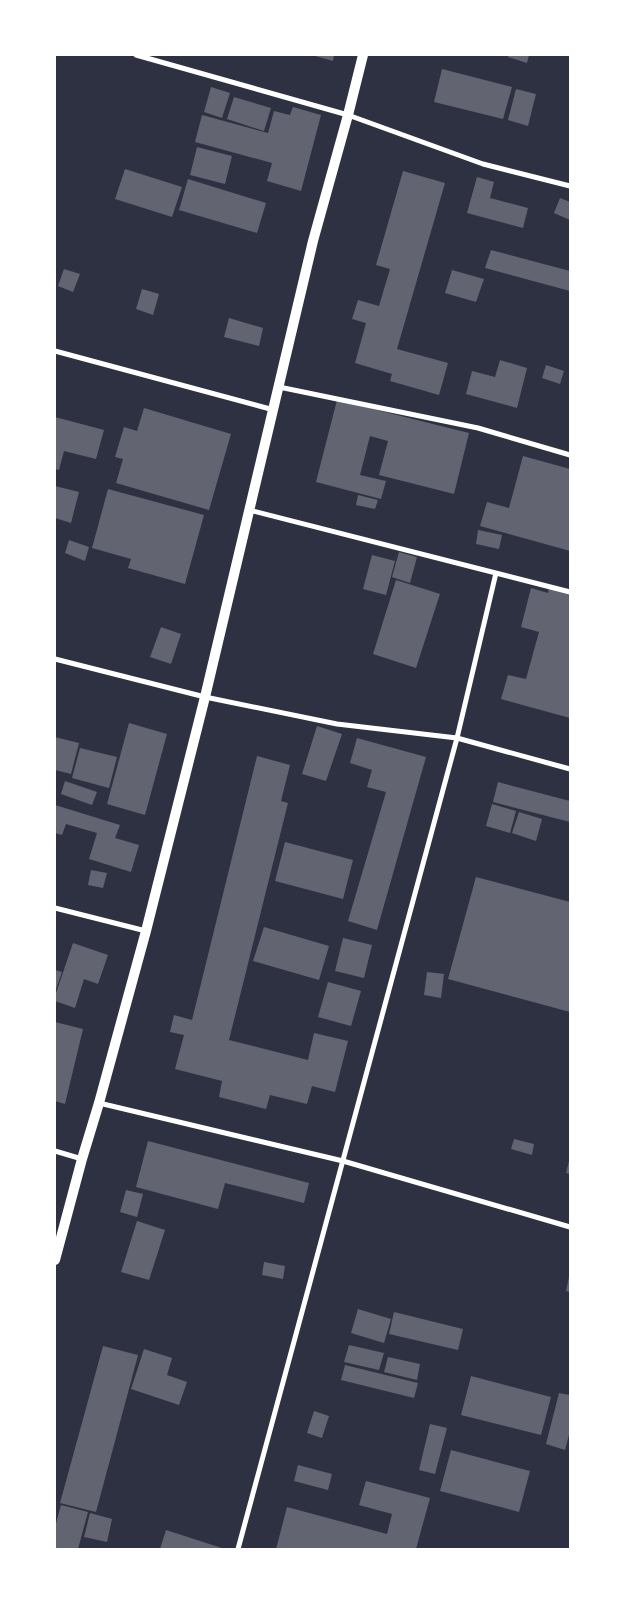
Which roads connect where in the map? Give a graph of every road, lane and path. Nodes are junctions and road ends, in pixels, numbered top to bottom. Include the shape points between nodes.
1 (136, 55) edge
2 (363, 55) edge
3 (348, 115) junction
4 (570, 186) edge
5 (55, 351) edge
6 (279, 387) junction
7 (274, 410) junction
8 (570, 455) edge
9 (249, 510) junction
10 (496, 573) junction
11 (570, 592) edge
12 (55, 659) edge
13 (205, 697) junction
14 (457, 738) junction
15 (570, 770) edge
16 (55, 908) edge
17 (146, 931) junction
18 (99, 1103) junction
19 (55, 1151) edge
20 (82, 1159) junction
21 (343, 1161) junction
22 (570, 1227) edge
23 (55, 1260) edge
24 (238, 1549) edge

1 - 3 street
2 - 3 main road
3 - 4 street via 483,164
3 - 6 main road via 313,241
5 - 7 street
6 - 7 main road
6 - 8 street via 478,428
7 - 9 main road
9 - 10 street
9 - 13 main road
10 - 11 street
10 - 14 street
12 - 13 street
13 - 14 street via 337,724
13 - 17 main road
14 - 15 street
14 - 21 street
16 - 17 street
17 - 18 main road
18 - 20 main road
18 - 21 street
19 - 20 street
20 - 23 main road
21 - 22 street
21 - 24 street

